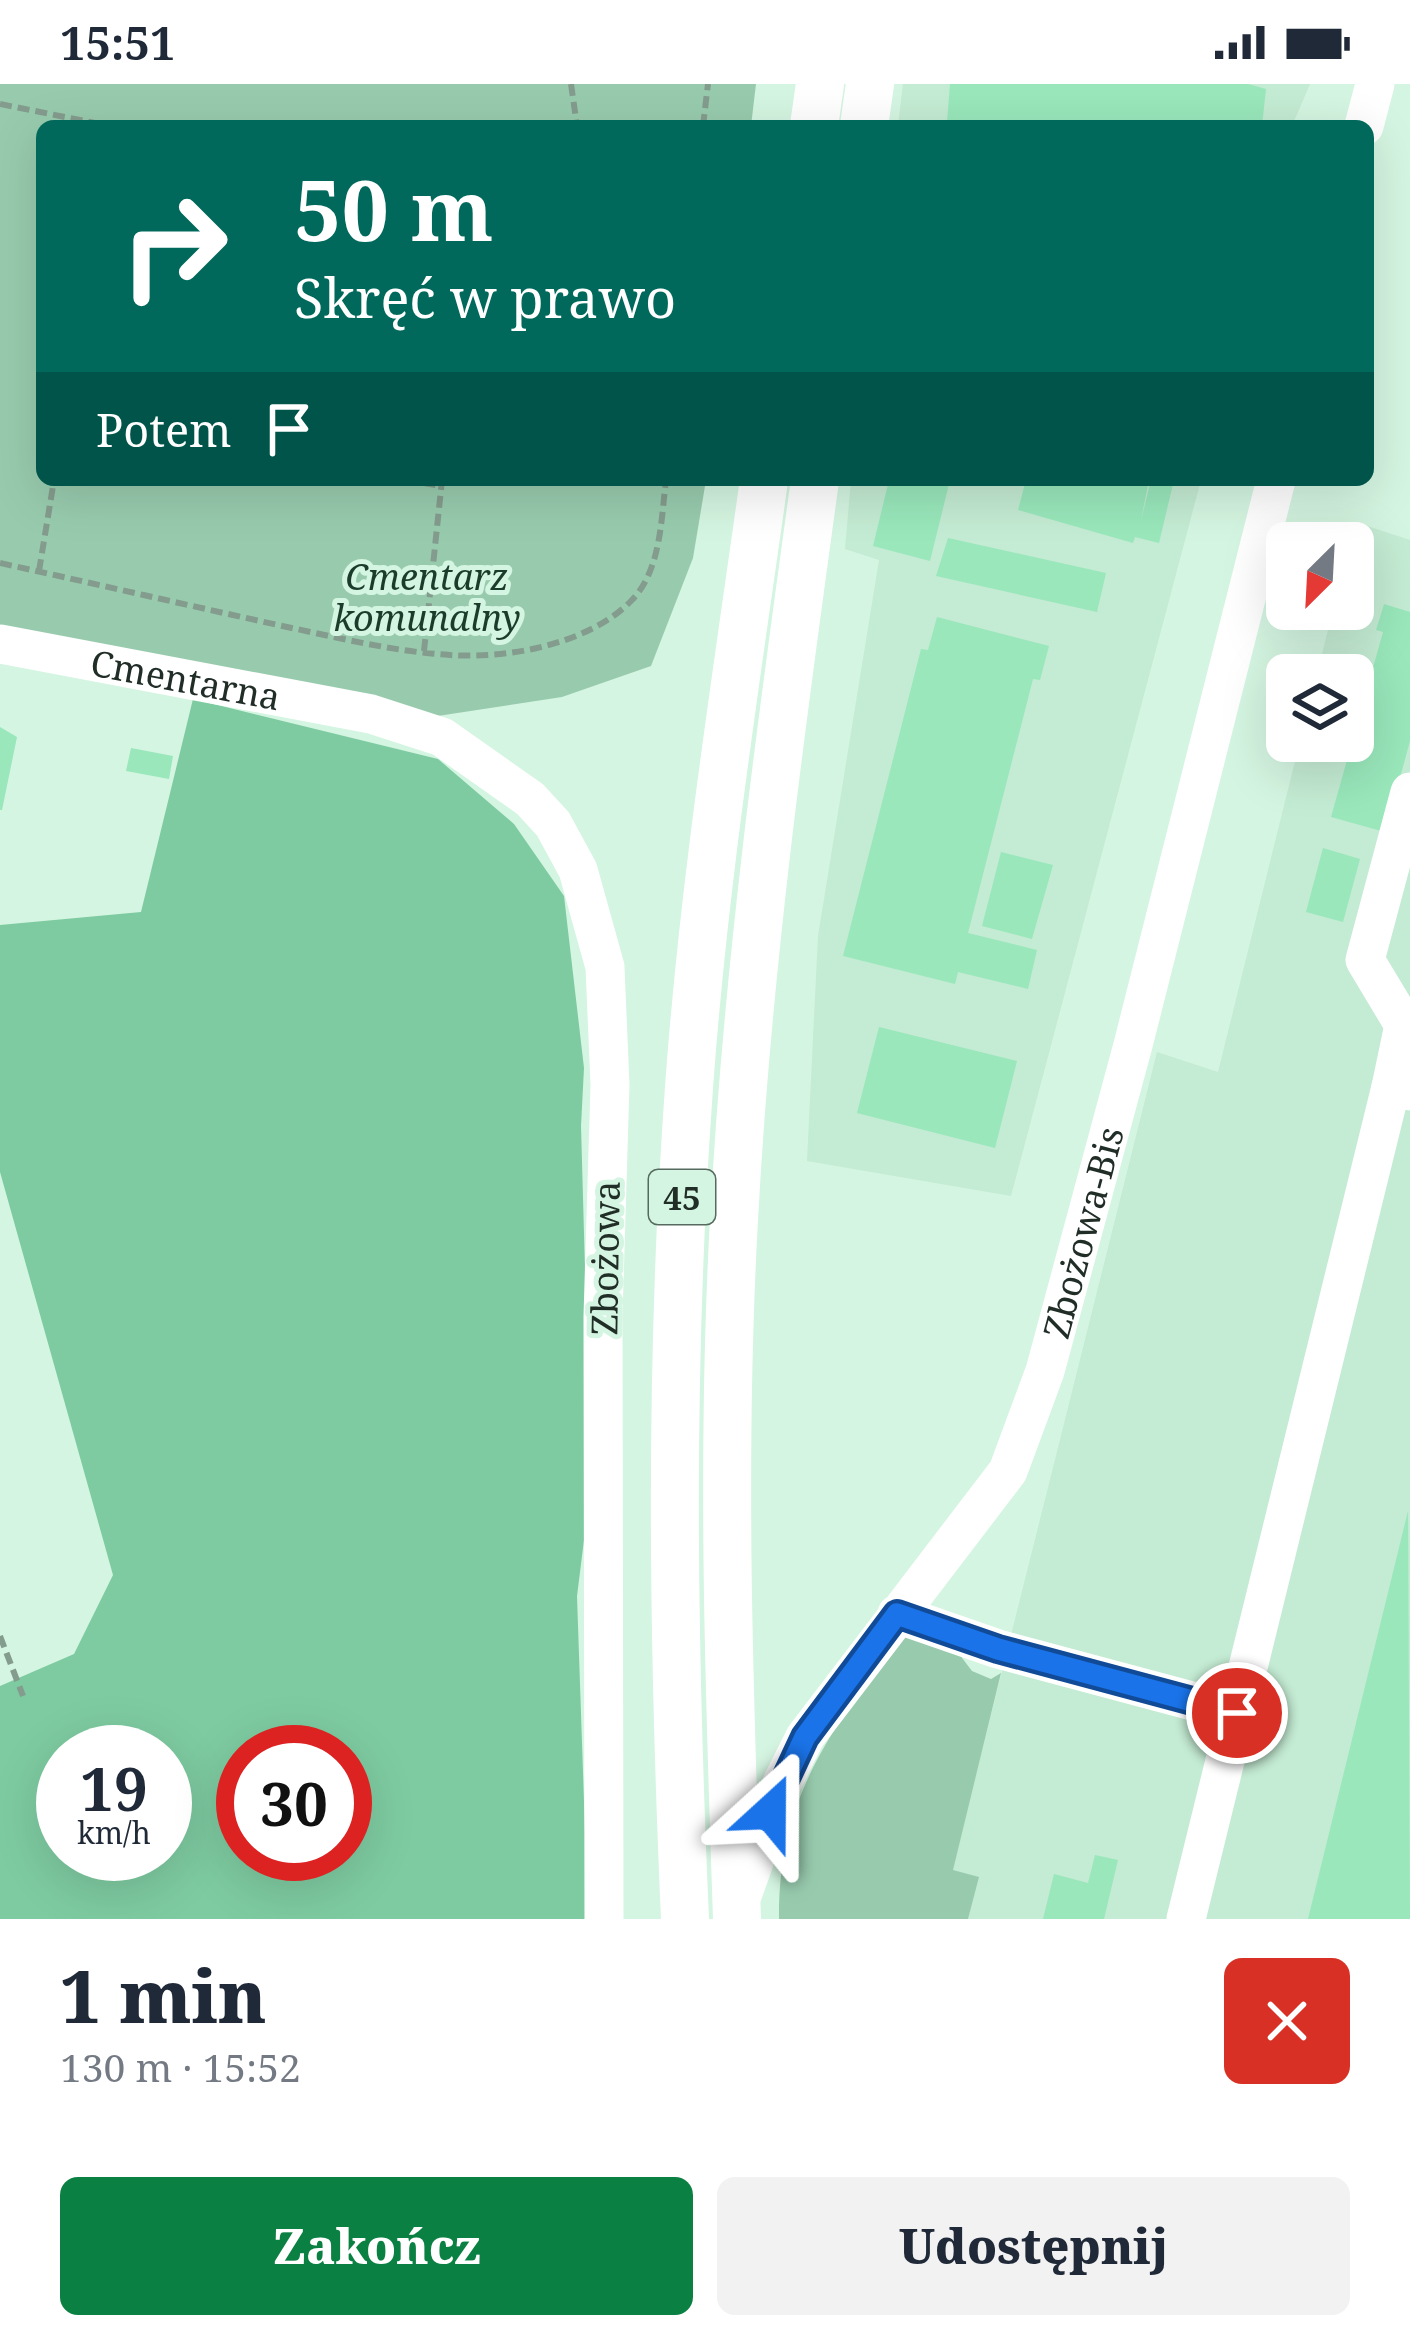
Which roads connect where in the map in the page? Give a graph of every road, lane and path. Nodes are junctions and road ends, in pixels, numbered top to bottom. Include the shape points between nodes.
1 (571, 84) edge
2 (708, 84) edge
3 (820, 84) edge
4 (870, 84) edge
5 (1375, 84) edge
6 (0, 104) edge
7 (80, 120) edge
8 (577, 120) edge
9 (704, 120) edge
10 (815, 120) edge
11 (865, 120) edge
12 (1366, 120) edge
13 (53, 486) edge
14 (442, 486) edge
15 (665, 486) edge
16 (763, 486) edge
17 (814, 486) edge
18 (1274, 486) edge
19 (0, 563) edge
20 (39, 572) junction
21 (0, 644) edge
22 (424, 651) junction
23 (371, 714) joint
24 (1410, 791) edge
25 (1401, 1089) edge
26 (897, 1614) junction
27 (0, 1636) edge
28 (23, 1696) dead end
29 (1237, 1713) junction
30 (737, 1917) edge
31 (604, 1919) edge
32 (685, 1919) edge
33 (1186, 1919) edge

1 - 8 path
2 - 9 path
3 - 10 main road
4 - 11 main road
5 - 12 street
6 - 7 path
13 - 20 path
14 - 22 path
15 - 22 path via 649,574 632,601 598,626 497,652
16 - 32 main road, 45 via 703,942 684,1164 674,1427
17 - 30 main road, 45 via 763,877 734,1222 727,1587
18 - 26 street, Zbożowa-Bis via 1045,1371 1008,1472
19 - 20 path
20 - 22 path
21 - 23 street, Cmentarna
23 - 31 street, Zbożowa via 442,737 530,799 578,870 605,967
24 - 25 street via 1364,960 1404,1025
25 - 29 street
26 - 29 street
26 - 30 street, Zbożowa-Bis via 805,1737 759,1840
27 - 28 path
29 - 33 street

